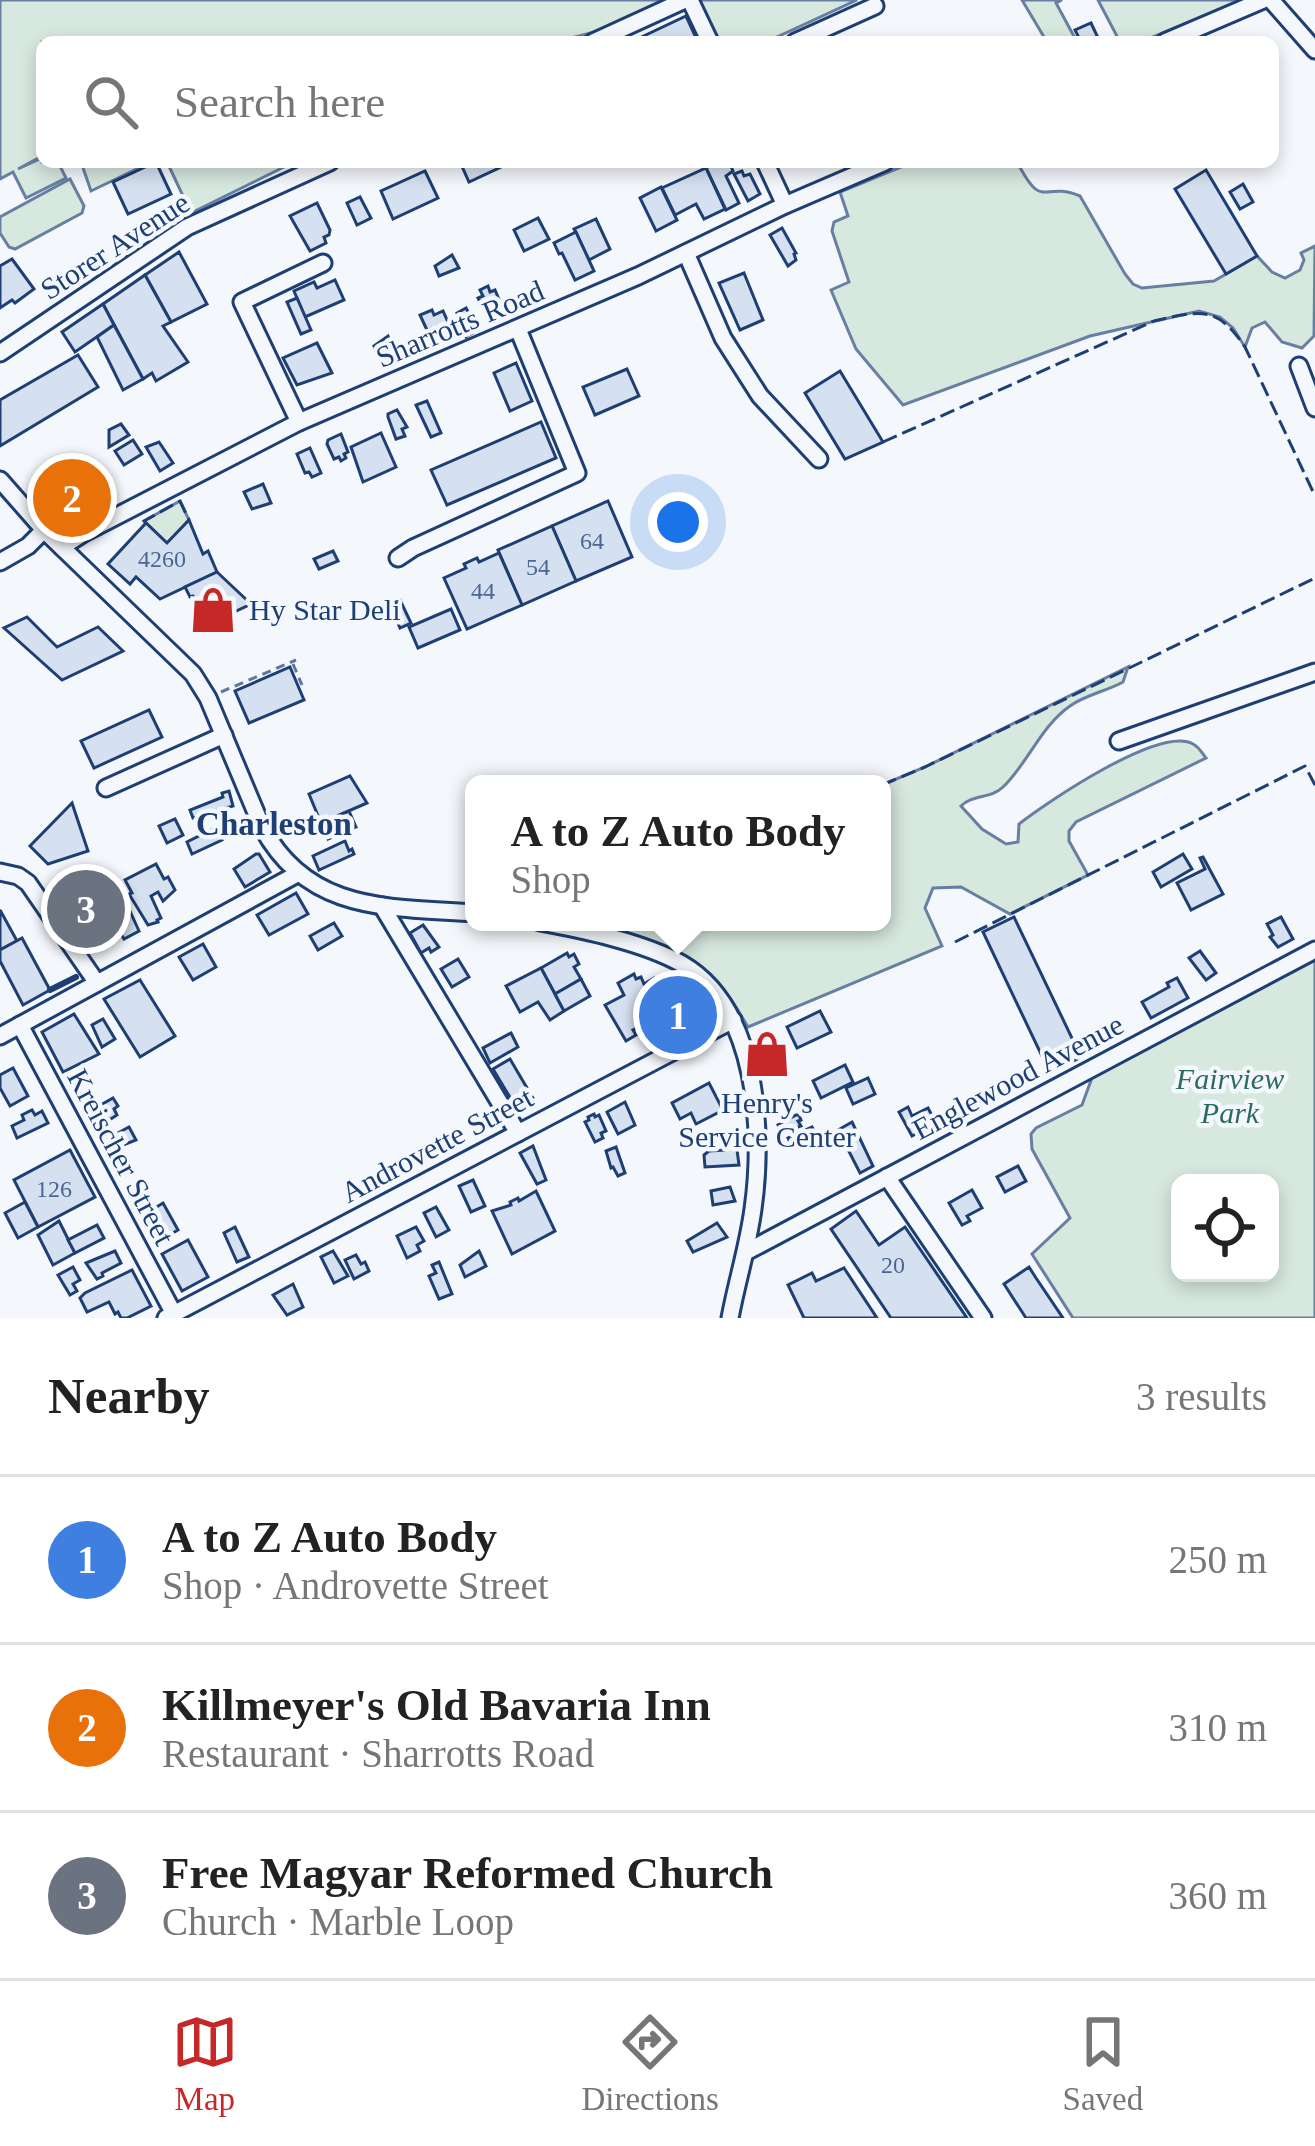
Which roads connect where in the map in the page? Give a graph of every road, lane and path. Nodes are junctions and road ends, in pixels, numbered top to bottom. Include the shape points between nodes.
1 (687, 0) edge
2 (1267, 0) edge
3 (875, 6) dead end
4 (606, 36) edge
5 (707, 36) edge
6 (808, 36) edge
7 (1180, 36) edge
8 (1315, 50) edge
9 (317, 168) edge
10 (769, 168) edge
11 (870, 168) edge
12 (785, 205) junction
13 (686, 253) junction
14 (323, 263) dead end
15 (518, 329) junction
16 (0, 353) edge
17 (1299, 366) dead end
18 (1315, 408) edge
19 (299, 422) junction
20 (819, 459) dead end
21 (0, 480) edge
22 (44, 530) junction
23 (62, 548) junction
24 (398, 558) dead end
25 (0, 562) edge
26 (1315, 672) edge
27 (302, 685) dead end
28 (220, 692) dead end
29 (224, 735) junction
30 (1119, 741) dead end
31 (106, 788) dead end
32 (0, 872) edge
33 (298, 873) junction
34 (382, 906) junction
35 (465, 912) edge
36 (580, 931) edge
37 (1315, 950) edge
38 (97, 983) junction
39 (733, 1020) junction
40 (20, 1025) junction
41 (0, 1036) edge
42 (518, 1133) junction
43 (887, 1177) junction
44 (746, 1252) junction
45 (200, 1311) edge
46 (170, 1316) edge
47 (730, 1318) edge
48 (983, 1318) edge

1 - 4 street
1 - 5 street
2 - 7 street
2 - 8 street
3 - 6 street
9 - 16 street, Storer Avenue via 187,226
10 - 12 street
11 - 12 street, Sharrotts Road
12 - 13 street, Sharrotts Road
13 - 15 street, Sharrotts Road
13 - 20 street via 723,338 760,396
14 - 19 street via 242,302
15 - 19 street, Sharrotts Road
15 - 24 street via 577,473
17 - 18 street
19 - 23 street, Sharrotts Road
21 - 22 street
22 - 23 street
22 - 25 street
23 - 29 street via 188,668
26 - 30 street
27 - 28 path via 294,661
29 - 31 street
29 - 33 street via 270,843
32 - 38 street via 28,883
33 - 34 street via 337,897
33 - 38 street
34 - 35 street
34 - 42 street
36 - 39 street via 668,957 702,979
37 - 43 street, Englewood Avenue
38 - 40 street
39 - 42 street, Androvette Street
39 - 44 street via 754,1111
40 - 41 street
40 - 46 street, Kreischer Street
42 - 45 street, Androvette Street
43 - 44 street, Englewood Avenue
43 - 48 street
44 - 47 street
45 - 46 street, Androvette Street

